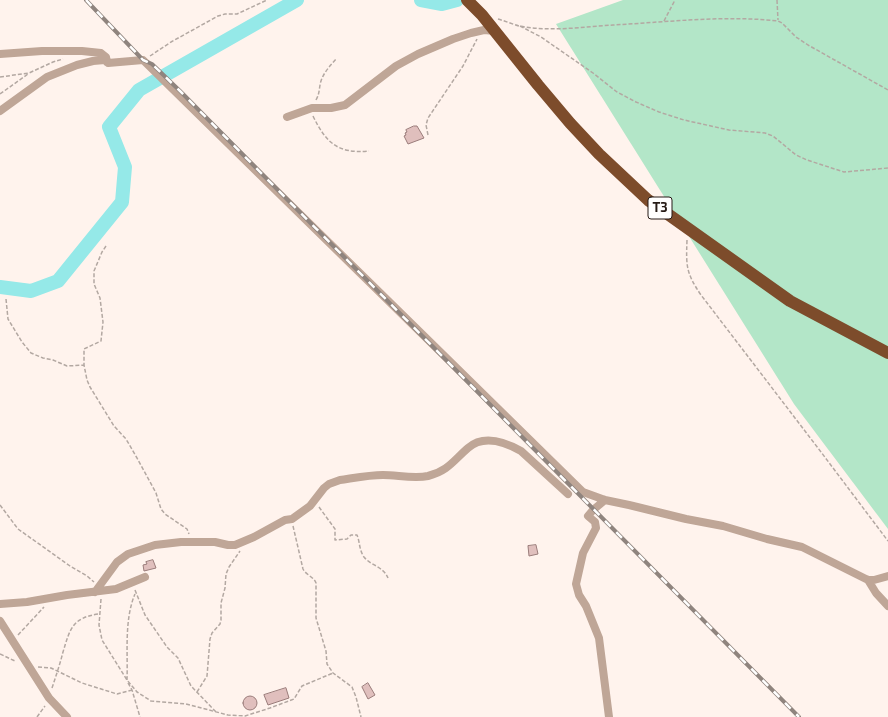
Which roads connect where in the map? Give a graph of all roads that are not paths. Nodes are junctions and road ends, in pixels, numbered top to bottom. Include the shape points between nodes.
1 (468, 0) edge
2 (495, 31) junction
3 (0, 54) edge
4 (108, 63) junction
5 (0, 111) edge
6 (287, 118) dead end
7 (888, 353) edge
8 (568, 494) dead end
9 (605, 500) junction
10 (888, 576) edge
11 (145, 577) dead end
12 (868, 580) junction
13 (98, 590) junction
14 (0, 604) edge
15 (888, 606) edge
16 (0, 620) edge
17 (67, 717) edge
18 (610, 717) edge

1 - 2 highway, T3
2 - 6 street via 482,30 418,54 396,66 345,105 310,109
2 - 7 highway, T3 via 538,85 599,154 648,200 790,301
3 - 4 street via 42,51 101,53
4 - 5 street via 105,60 94,61 47,77
4 - 9 street via 143,60 583,492
8 - 13 street via 522,451 505,444 480,441 468,448 449,467 428,476 381,475 340,480 329,484 307,508 292,519 235,544 191,542 155,545 128,554 117,562
9 - 12 street via 723,526 802,547
9 - 18 street via 588,516 595,522 596,528 583,553 576,584 599,638
10 - 12 street
11 - 13 street via 116,589
12 - 15 street
13 - 14 street
16 - 17 street via 49,698

